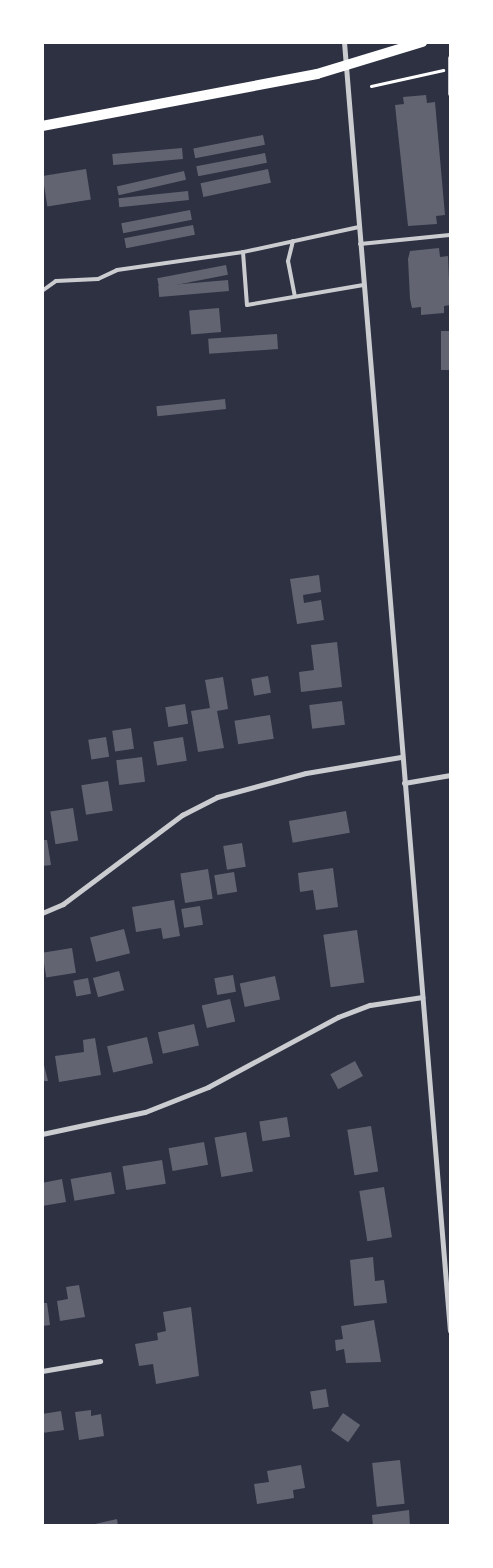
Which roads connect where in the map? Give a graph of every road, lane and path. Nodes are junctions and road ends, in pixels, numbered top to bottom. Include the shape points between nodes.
1 (344, 42) edge
2 (422, 42) edge
3 (450, 58) edge
4 (346, 67) junction
5 (443, 70) dead end
6 (371, 86) dead end
7 (450, 94) edge
8 (42, 126) edge
9 (359, 227) junction
10 (450, 235) edge
11 (293, 241) junction
12 (360, 244) junction
13 (243, 252) junction
14 (364, 285) junction
15 (42, 291) edge
16 (295, 296) junction
17 (401, 757) junction
18 (450, 775) edge
19 (404, 783) junction
20 (42, 913) edge
21 (422, 997) junction
22 (42, 1134) edge
23 (448, 1273) edge
24 (450, 1331) edge
25 (100, 1361) dead end
26 (42, 1371) edge

1 - 4 street
2 - 4 main road
3 - 7 lane
4 - 8 main road
4 - 9 street
5 - 6 path
9 - 11 lane
9 - 12 street
10 - 12 lane
11 - 13 lane
11 - 16 lane via 288,261
12 - 14 street
13 - 15 lane via 117,270 98,279 56,281
13 - 16 lane via 247,304
14 - 16 lane
14 - 17 street
17 - 19 street
17 - 20 street via 306,773 217,797 182,814 63,904
18 - 19 street
19 - 21 street
21 - 22 street via 370,1005 338,1016 208,1087 145,1112
21 - 23 street
23 - 24 street
25 - 26 street

